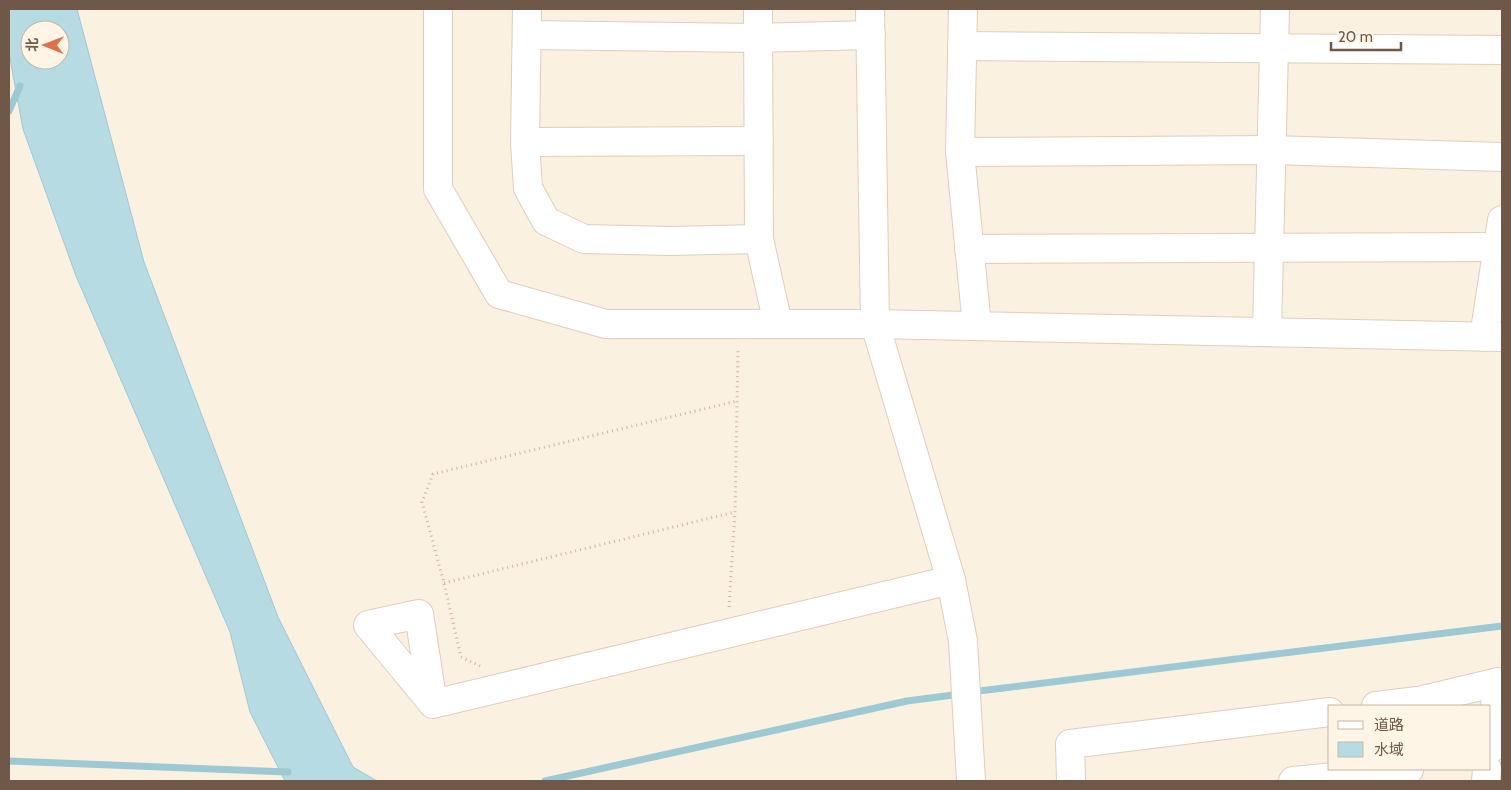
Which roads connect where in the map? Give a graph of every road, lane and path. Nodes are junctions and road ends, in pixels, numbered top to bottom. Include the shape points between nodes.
1 (438, 9) edge
2 (758, 9) edge
3 (963, 9) edge
4 (1275, 9) edge
5 (527, 22) edge
6 (871, 22) edge
7 (757, 38) junction
8 (962, 46) junction
9 (1274, 48) junction
10 (1502, 50) edge
11 (759, 141) junction
12 (525, 142) junction
13 (1271, 150) junction
14 (960, 152) junction
15 (1502, 157) edge
16 (1502, 220) edge
17 (758, 238) junction
18 (1269, 247) junction
19 (1498, 248) junction
20 (969, 249) junction
21 (738, 323) junction
22 (778, 324) junction
23 (875, 324) junction
24 (977, 326) junction
25 (1267, 331) junction
26 (1493, 337) edge
27 (737, 401) junction
28 (735, 512) junction
29 (951, 580) junction
30 (444, 583) junction
31 (729, 608) dead end
32 (485, 669) dead end
33 (433, 704) dead end
34 (1417, 704) edge
35 (1396, 705) edge
36 (1328, 712) edge
37 (1491, 741) edge
38 (1408, 773) edge
39 (971, 781) edge
40 (1071, 781) edge
41 (1293, 781) edge

1 - 21 street via 438,189 499,294 606,324
2 - 7 street
3 - 8 street
4 - 9 street
5 - 7 street
5 - 12 street
6 - 7 street
6 - 23 street
7 - 11 street
8 - 9 street
8 - 14 street
9 - 10 street
9 - 13 street
11 - 12 street
11 - 17 street
12 - 17 street via 528,188 546,220 584,239
13 - 14 street
13 - 15 street
13 - 18 street
14 - 20 street
16 - 19 street
17 - 22 street
18 - 19 street
18 - 20 street
18 - 25 street
19 - 26 street
20 - 24 street
21 - 22 street
21 - 27 path
22 - 23 street
23 - 24 street
23 - 29 street
24 - 25 street
25 - 26 street
27 - 28 path
27 - 30 path via 433,474 422,502
28 - 30 path
28 - 31 path
29 - 33 street
29 - 39 street via 963,641
30 - 32 path via 461,657
34 - 35 street
34 - 37 street via 1498,682
36 - 40 street via 1070,744
38 - 41 street

